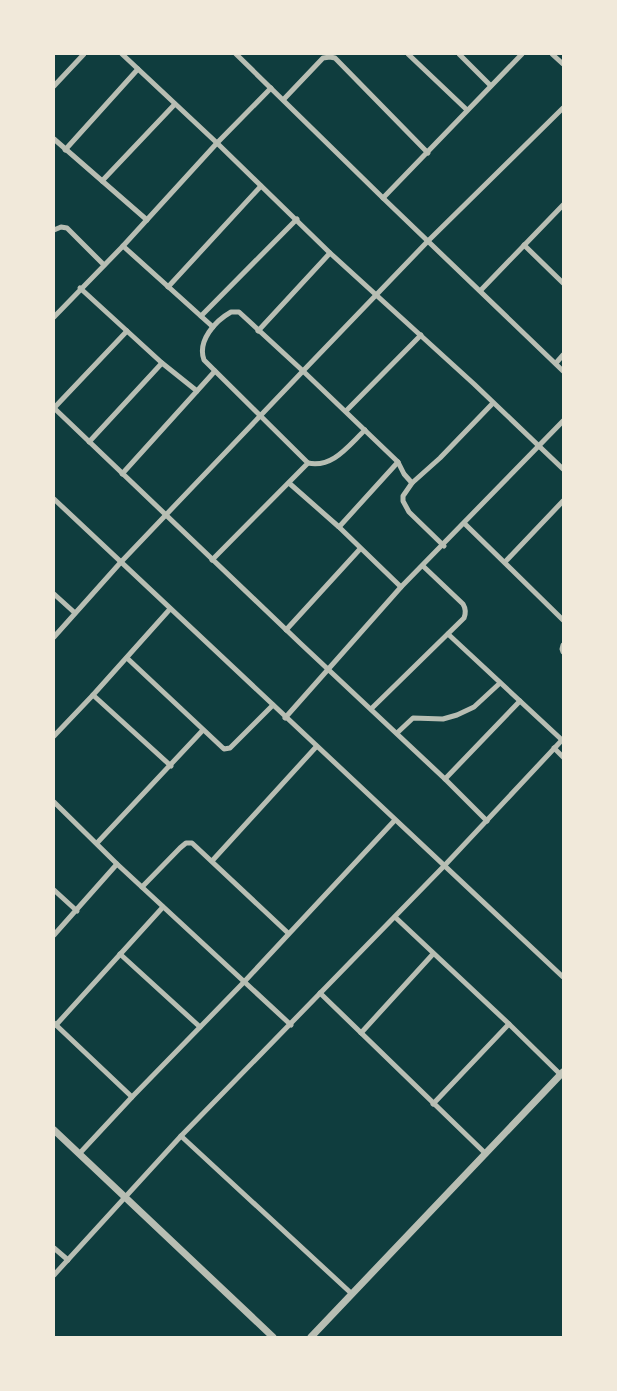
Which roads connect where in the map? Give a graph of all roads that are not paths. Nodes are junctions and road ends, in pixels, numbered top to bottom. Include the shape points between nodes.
1 (84, 54) edge
2 (122, 54) edge
3 (236, 54) edge
4 (408, 54) edge
5 (459, 54) edge
6 (522, 54) edge
7 (552, 54) edge
8 (243, 56) edge
9 (563, 64) edge
10 (138, 69) junction
11 (490, 85) junction
12 (54, 86) edge
13 (271, 88) junction
14 (284, 99) junction
15 (175, 104) junction
16 (563, 108) edge
17 (467, 110) junction
18 (54, 140) edge
19 (217, 142) junction
20 (66, 150) junction
21 (428, 153) junction
22 (102, 181) junction
23 (261, 186) junction
24 (383, 198) junction
25 (563, 205) edge
26 (558, 210) junction
27 (563, 215) edge
28 (297, 219) junction
29 (147, 220) junction
30 (54, 229) edge
31 (428, 241) junction
32 (524, 245) junction
33 (123, 246) junction
34 (330, 253) junction
35 (104, 265) junction
36 (563, 283) edge
37 (168, 287) junction
38 (80, 288) junction
39 (480, 290) junction
40 (376, 295) junction
41 (201, 316) junction
42 (54, 317) edge
43 (213, 328) junction
44 (127, 331) junction
45 (258, 331) junction
46 (421, 336) junction
47 (563, 355) edge
48 (162, 363) junction
49 (556, 363) junction
50 (216, 371) junction
51 (303, 371) junction
52 (563, 371) edge
53 (197, 391) junction
54 (493, 403) junction
55 (54, 408) edge
56 (346, 411) junction
57 (262, 416) junction
58 (563, 421) edge
59 (365, 430) junction
60 (89, 442) junction
61 (540, 446) junction
62 (398, 462) junction
63 (308, 463) junction
64 (563, 468) edge
65 (122, 474) junction
66 (289, 483) junction
67 (412, 483) junction
68 (54, 498) edge
69 (563, 501) edge
70 (166, 516) junction
71 (465, 524) junction
72 (339, 527) junction
73 (444, 546) junction
74 (360, 549) junction
75 (212, 560) junction
76 (121, 562) junction
77 (505, 562) junction
78 (423, 566) junction
79 (402, 587) junction
80 (54, 594) edge
81 (170, 609) junction
82 (75, 613) junction
83 (563, 620) edge
84 (286, 630) junction
85 (448, 634) junction
86 (54, 637) edge
87 (563, 645) edge
88 (563, 652) edge
89 (127, 658) junction
90 (329, 669) junction
91 (500, 683) junction
92 (93, 695) junction
93 (520, 701) junction
94 (273, 705) junction
95 (371, 709) junction
96 (285, 718) junction
97 (203, 730) junction
98 (396, 733) junction
99 (54, 736) edge
100 (563, 739) edge
101 (316, 746) junction
102 (554, 748) junction
103 (563, 757) edge
104 (171, 766) junction
105 (445, 778) junction
106 (54, 802) edge
107 (395, 820) junction
108 (487, 821) junction
109 (97, 843) junction
110 (212, 862) junction
111 (117, 864) junction
112 (445, 865) junction
113 (142, 887) junction
114 (54, 890) edge
115 (163, 907) junction
116 (77, 911) junction
117 (395, 917) junction
118 (288, 933) junction
119 (54, 935) edge
120 (120, 954) junction
121 (433, 954) junction
122 (563, 977) edge
123 (244, 982) junction
124 (320, 993) junction
125 (55, 1024) edge
126 (509, 1024) junction
127 (291, 1025) junction
128 (200, 1027) junction
129 (361, 1033) junction
130 (562, 1074) edge
131 (132, 1097) junction
132 (434, 1104) junction
133 (54, 1130) edge
134 (181, 1136) junction
135 (79, 1154) junction
136 (486, 1154) junction
137 (126, 1198) junction
138 (54, 1248) edge
139 (68, 1260) junction
140 (54, 1275) edge
141 (352, 1294) junction
142 (273, 1337) edge
143 (311, 1337) edge

1 - 12 street
2 - 10 street
3 - 8 street
4 - 17 street
5 - 11 street
6 - 11 street
7 - 9 street
8 - 13 street
10 - 15 street
10 - 20 street
11 - 17 street
13 - 14 street
13 - 19 street
14 - 21 street via 323,58 335,58
14 - 24 street
15 - 19 street
15 - 22 street
16 - 31 street
17 - 21 street
18 - 20 street
19 - 23 street
19 - 29 street
20 - 22 street
21 - 24 street
22 - 29 street
23 - 28 street
23 - 37 street
24 - 31 street
25 - 26 street
26 - 27 street
26 - 32 street
28 - 34 street
28 - 41 street
29 - 33 street
30 - 35 street via 67,228
31 - 39 street
31 - 40 street
32 - 36 street
32 - 39 street
33 - 35 street
33 - 37 street
34 - 40 street
34 - 45 street
35 - 38 street
37 - 41 street
38 - 42 street
38 - 44 street
39 - 49 street
40 - 46 street
40 - 51 street
41 - 43 street
43 - 45 street via 226,314 235,311
43 - 50 street via 203,342 202,354
44 - 48 street
44 - 55 street
45 - 51 street
46 - 54 street
46 - 56 street
47 - 49 street
48 - 53 street
48 - 60 street
49 - 52 street
50 - 53 street
50 - 57 street
51 - 56 street
51 - 57 street
53 - 65 street
54 - 61 street
54 - 67 street
55 - 60 street
56 - 59 street
57 - 63 street
57 - 70 street
58 - 61 street
59 - 62 street
59 - 63 street via 334,460 317,465
60 - 65 street
61 - 64 street
61 - 71 street
62 - 67 street
62 - 72 street
63 - 66 street
65 - 70 street
66 - 72 street
66 - 75 street
67 - 73 street via 403,501
68 - 76 street
69 - 77 street
70 - 75 street
70 - 76 street
71 - 73 street
71 - 77 street
72 - 74 street
73 - 78 street
74 - 79 street
74 - 84 street
75 - 84 street
76 - 81 street
76 - 82 street
77 - 83 street
78 - 79 street
78 - 85 street via 465,608 466,615
79 - 90 street
80 - 82 street
81 - 89 street
81 - 94 street
82 - 86 street
84 - 90 street
85 - 91 street
85 - 95 street
87 - 88 street
89 - 92 street
89 - 97 street
90 - 95 street
90 - 96 street
91 - 93 street
91 - 98 street via 474,707 443,719 414,718
92 - 99 street
92 - 104 street
93 - 100 street
93 - 105 street
94 - 96 street
94 - 97 street via 228,749 222,748
95 - 98 street
96 - 101 street
97 - 104 street
98 - 105 street
100 - 102 street
101 - 107 street
101 - 110 street
102 - 103 street
102 - 108 street
104 - 109 street
105 - 108 street
106 - 109 street
107 - 112 street
107 - 118 street
108 - 112 street
109 - 111 street
110 - 113 street via 192,843 186,843
110 - 118 street
111 - 113 street
111 - 116 street
112 - 117 street
112 - 122 street
113 - 115 street
114 - 116 street
115 - 120 street
115 - 123 street
116 - 119 street
117 - 121 street
117 - 124 street
118 - 123 street
120 - 125 street
120 - 128 street
121 - 126 street
121 - 129 street
123 - 127 street
123 - 128 street
124 - 127 street
124 - 129 street
125 - 131 street
126 - 130 street
126 - 132 street
127 - 134 street
128 - 131 street
129 - 132 street
130 - 136 street
131 - 135 street
132 - 136 street
133 - 135 street
134 - 137 street
134 - 141 street
135 - 137 street
136 - 141 street
137 - 139 street
137 - 142 street
138 - 139 street
139 - 140 street
141 - 143 street

